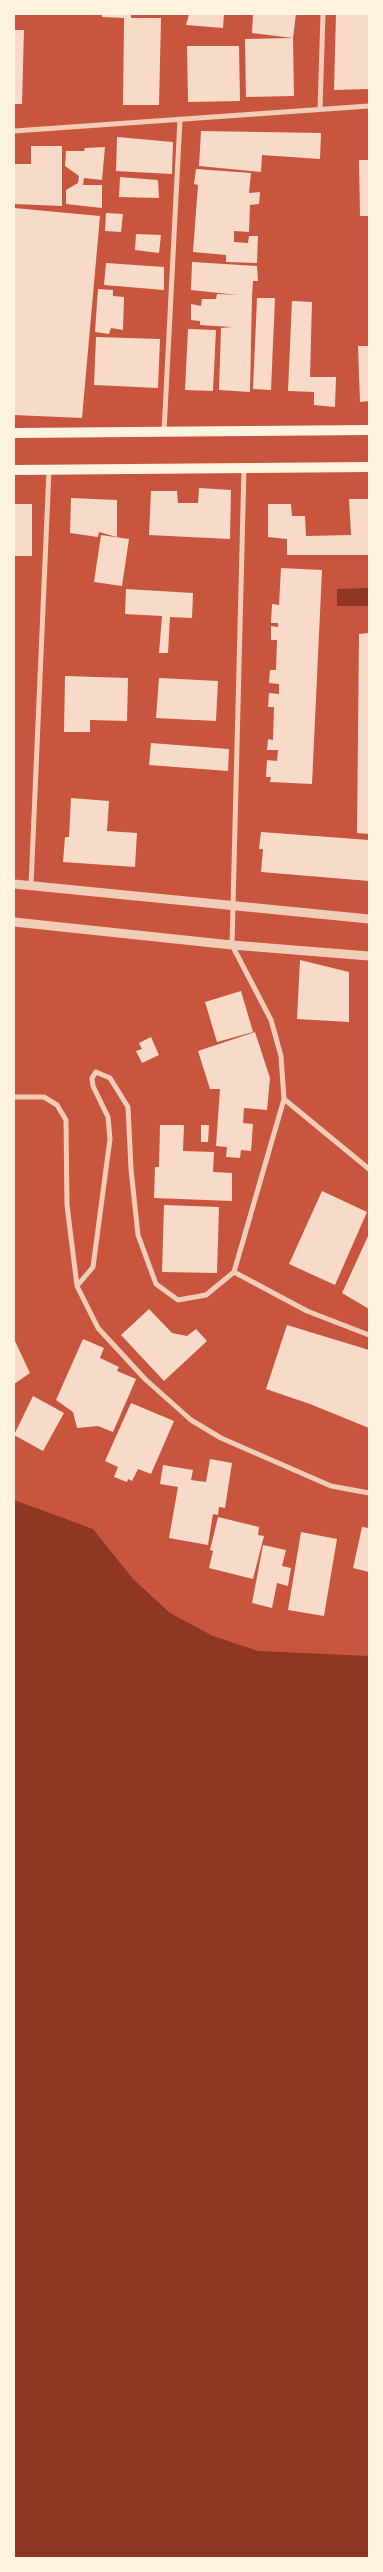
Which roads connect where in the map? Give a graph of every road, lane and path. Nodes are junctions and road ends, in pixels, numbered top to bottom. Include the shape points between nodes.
1 (323, 14) edge
2 (369, 106) edge
3 (320, 109) junction
4 (180, 119) junction
5 (14, 131) edge
6 (369, 430) edge
7 (14, 433) edge
8 (164, 433) junction
9 (369, 467) edge
10 (244, 468) junction
11 (14, 470) edge
12 (49, 470) junction
13 (14, 884) edge
14 (31, 886) junction
15 (233, 906) junction
16 (369, 919) edge
17 (14, 922) edge
18 (232, 945) junction
19 (369, 956) edge
20 (14, 1097) edge
21 (284, 1099) junction
22 (369, 1169) edge
23 (234, 1272) junction
24 (77, 1286) junction
25 (369, 1335) edge
26 (369, 1493) edge

1 - 3 street
2 - 3 street
3 - 4 street
4 - 5 street
4 - 8 street
6 - 8 main road
7 - 8 main road
9 - 10 main road
10 - 12 main road
10 - 15 street
11 - 12 main road
12 - 14 street
13 - 14 street
14 - 15 street
15 - 16 street
15 - 18 street
17 - 18 street
18 - 19 street
18 - 21 street via 271,1020 281,1056
20 - 24 street via 44,1097 57,1105 66,1120 67,1205
21 - 22 street
21 - 23 street
23 - 24 street via 206,1296 178,1300 156,1284 138,1235 128,1107 110,1078 96,1072 92,1078 93,1086 108,1117 110,1139 93,1267
23 - 25 street via 307,1311
24 - 26 street via 98,1328 145,1379 191,1420 222,1438 331,1486

